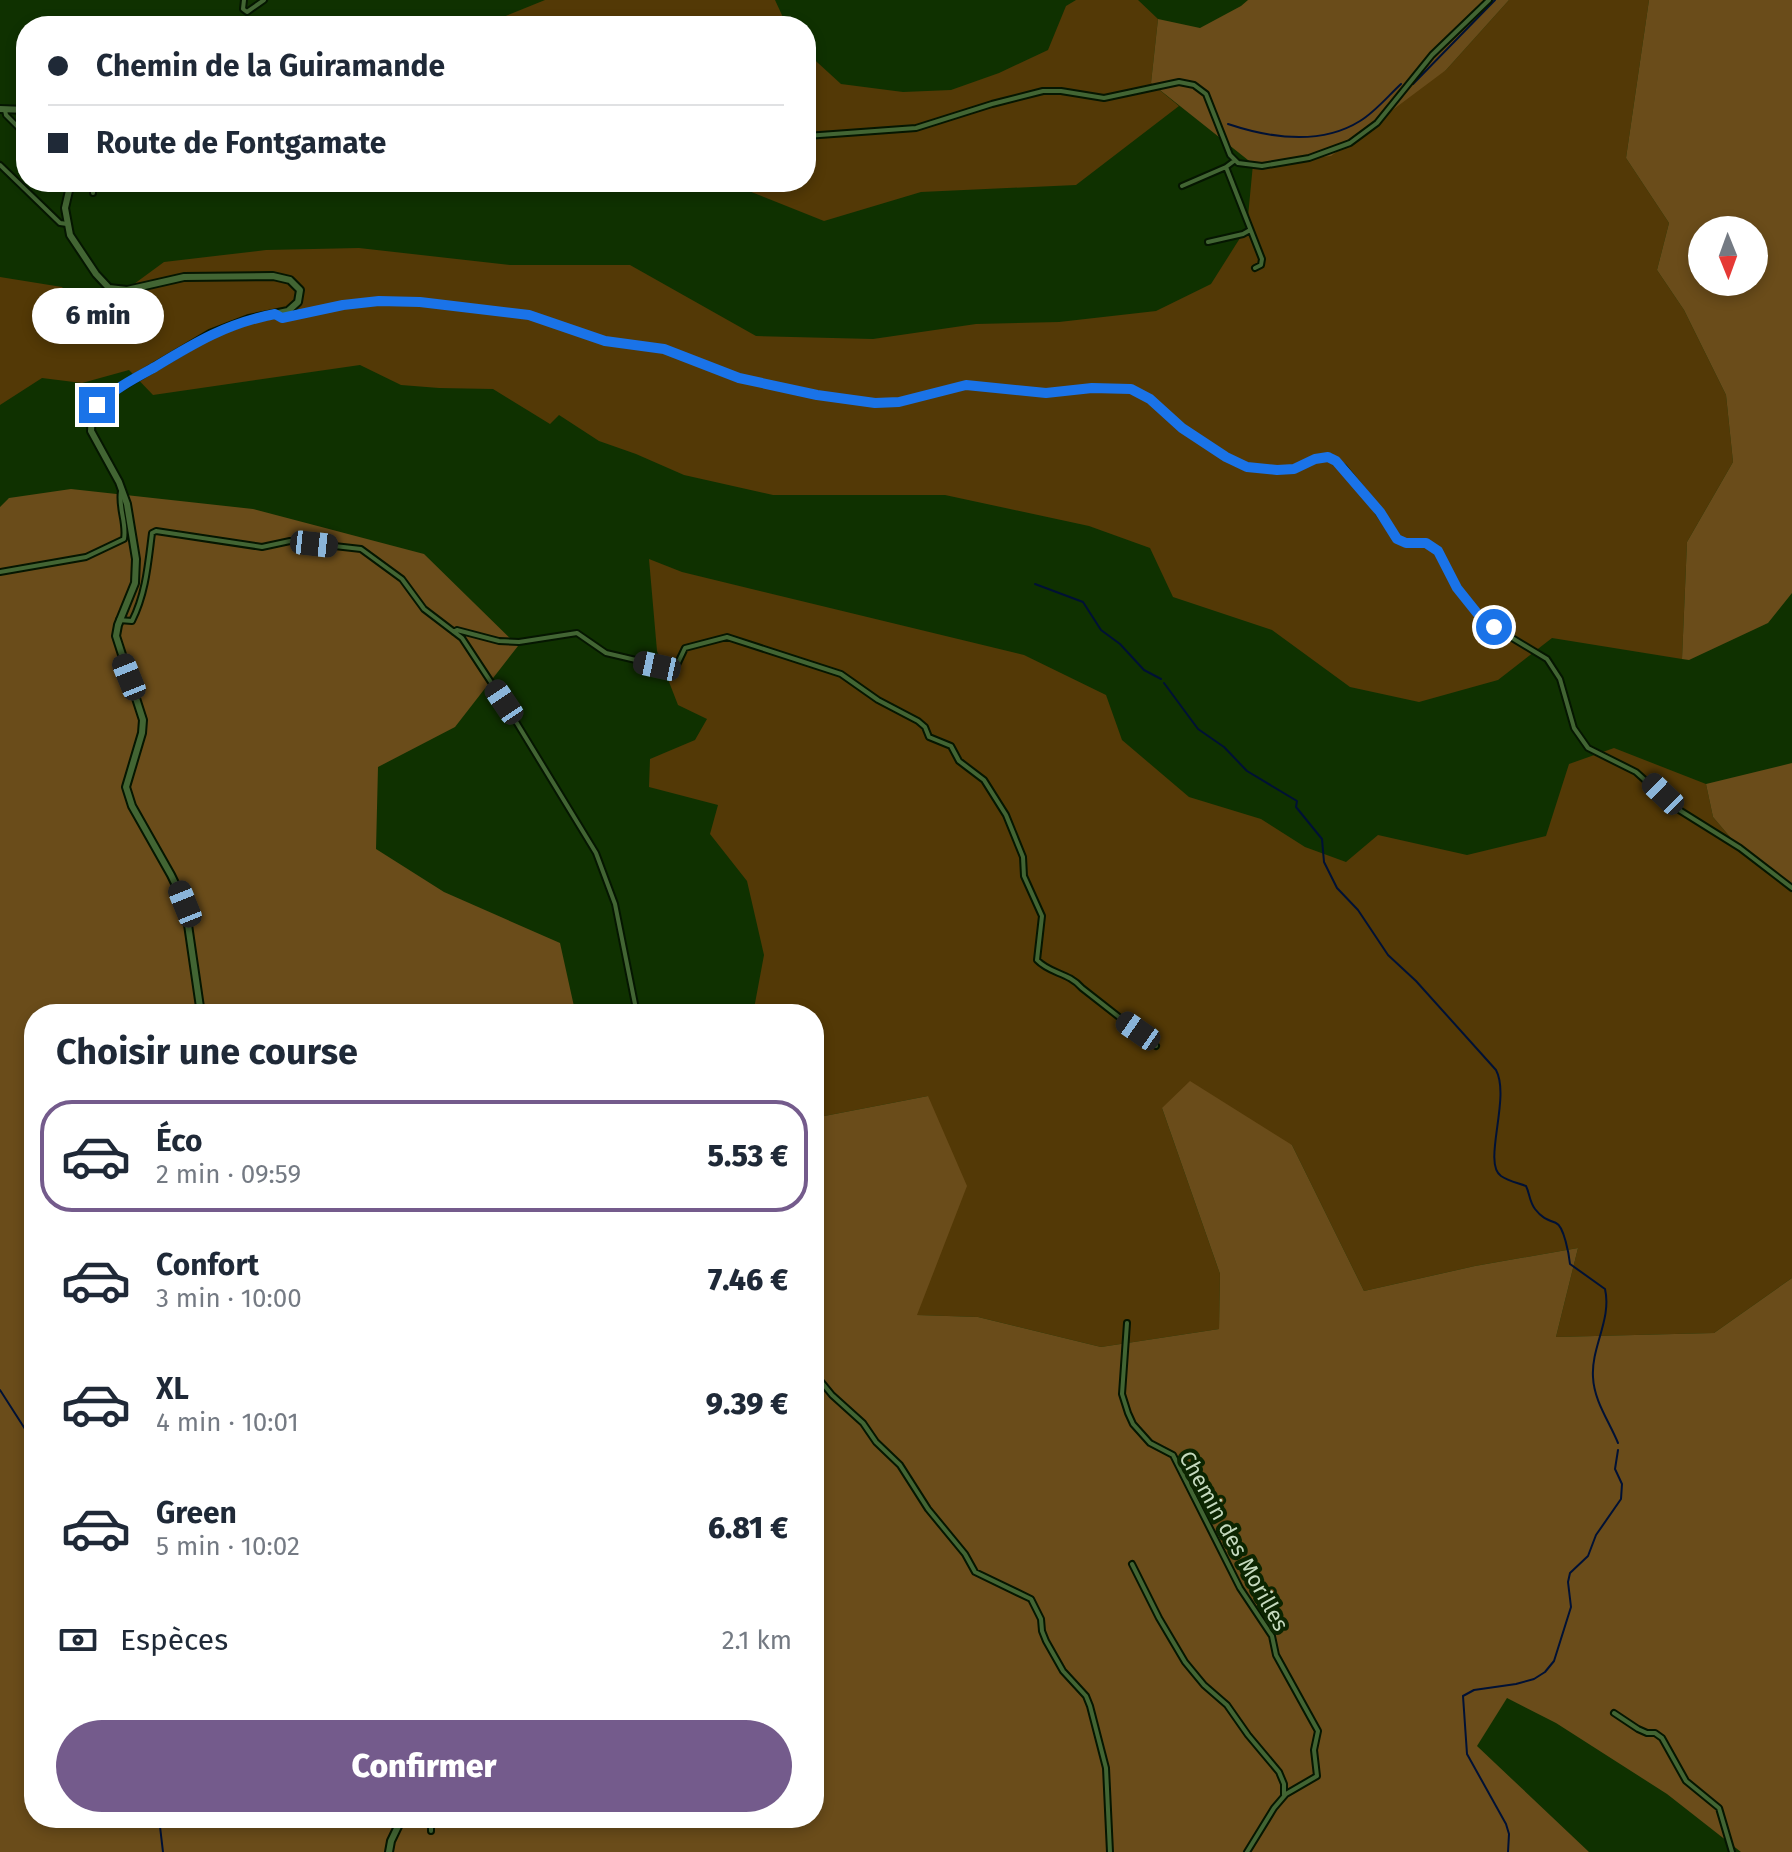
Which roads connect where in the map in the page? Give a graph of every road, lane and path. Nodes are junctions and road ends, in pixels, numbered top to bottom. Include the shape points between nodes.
1 (244, 0) edge
2 (264, 0) edge
3 (1489, 0) edge
4 (2, 109) edge
5 (16, 125) edge
6 (816, 135) edge
7 (1235, 161) junction
8 (0, 165) edge
9 (1226, 167) junction
10 (16, 180) edge
11 (1182, 186) dead end
12 (28, 192) edge
13 (69, 192) edge
14 (67, 224) junction
15 (1250, 230) junction
16 (1208, 242) dead end
17 (1255, 268) dead end
18 (298, 302) junction
19 (307, 313) junction
20 (275, 314) junction
21 (122, 489) junction
22 (0, 572) edge
23 (119, 620) junction
24 (454, 632) junction
25 (1792, 888) edge
26 (200, 1004) edge
27 (635, 1004) edge
28 (1156, 1046) dead end
29 (1127, 1323) dead end
30 (824, 1385) edge
31 (1132, 1564) dead end
32 (1614, 1713) dead end
33 (1284, 1797) junction
34 (397, 1828) edge
35 (389, 1852) edge
36 (1110, 1852) edge
37 (1247, 1852) edge
38 (1732, 1852) edge

1 - 2 street via 247,12
3 - 7 street via 1357,139 1325,153 1262,166
4 - 5 street
6 - 7 street via 916,128 1043,91 1104,98 1187,82 1206,94
7 - 9 street
8 - 10 street
9 - 11 street
9 - 15 street
12 - 14 street
13 - 14 street
14 - 18 street via 87,262 109,288 127,290 184,277 273,276 296,284
15 - 16 street
15 - 17 street via 1262,259
18 - 19 street
18 - 20 street
19 - 20 street via 282,318
19 - 25 street via 395,301 529,315 605,341 664,349 739,378 875,403 966,385 1046,393 1131,389 1247,467 1294,469 1330,457 1397,539 1426,543 1438,551 1477,613 1547,659 1560,679 1574,728 1588,748 1636,772 1676,808
20 - 21 street via 210,334 97,405 91,431
21 - 22 street via 124,539 86,557
21 - 23 street via 137,571
23 - 24 street via 132,621 140,606 156,531 262,547 290,541 361,549 402,579 424,609
23 - 26 street via 118,647 143,720 127,776 128,797 185,904
24 - 27 street via 504,702 596,853 615,904
24 - 28 street via 519,642 577,633 606,653 670,668 676,667 685,648 727,637 849,677 918,721 929,737 951,746 959,761 984,780 1006,815 1040,909 1037,960 1073,978
29 - 33 street, Chemin des Morilles via 1122,1394 1133,1424 1150,1443 1173,1455 1318,1731 1318,1773
30 - 36 street via 900,1465 975,1572 1031,1599 1037,1607 1046,1641 1090,1706 1106,1768
31 - 33 street via 1185,1662 1279,1772
32 - 38 street via 1662,1738 1686,1781 1719,1808
33 - 37 street
34 - 35 street

